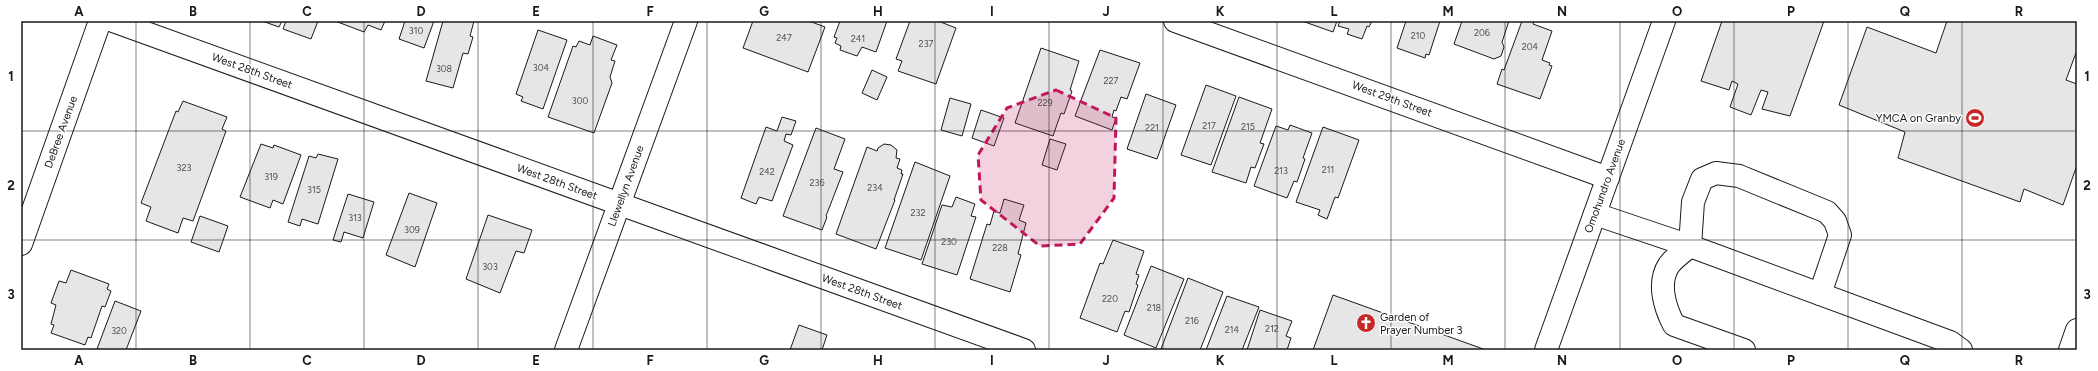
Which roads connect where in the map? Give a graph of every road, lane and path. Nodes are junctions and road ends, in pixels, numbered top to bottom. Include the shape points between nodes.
1 (100, 21) edge
2 (113, 21) edge
3 (686, 21) edge
4 (1175, 21) edge
5 (1664, 21) edge
6 (1608, 178) junction
7 (619, 204) junction
8 (1595, 214) junction
9 (21, 244) edge
10 (1690, 246) junction
11 (1820, 294) junction
12 (566, 350) edge
13 (1024, 350) edge
14 (1546, 350) edge
15 (1744, 350) edge
16 (1961, 350) edge

1 - 9 street, DeBree Avenue
2 - 7 street, West 28th Street
3 - 7 street, Llewellyn Avenue
4 - 6 street, West 29th Street
5 - 6 street, Omohundro Avenue
6 - 8 street, Omohundro Avenue
7 - 12 street, Llewellyn Avenue
7 - 13 street, West 28th Street
8 - 10 street
8 - 14 street, Omohundro Avenue
10 - 11 street
10 - 11 street via 1693,202 1702,179 1716,173 1739,176 1827,212 1835,221 1840,235
10 - 15 street via 1669,264 1664,276 1664,293 1674,325
11 - 16 street via 1950,342

